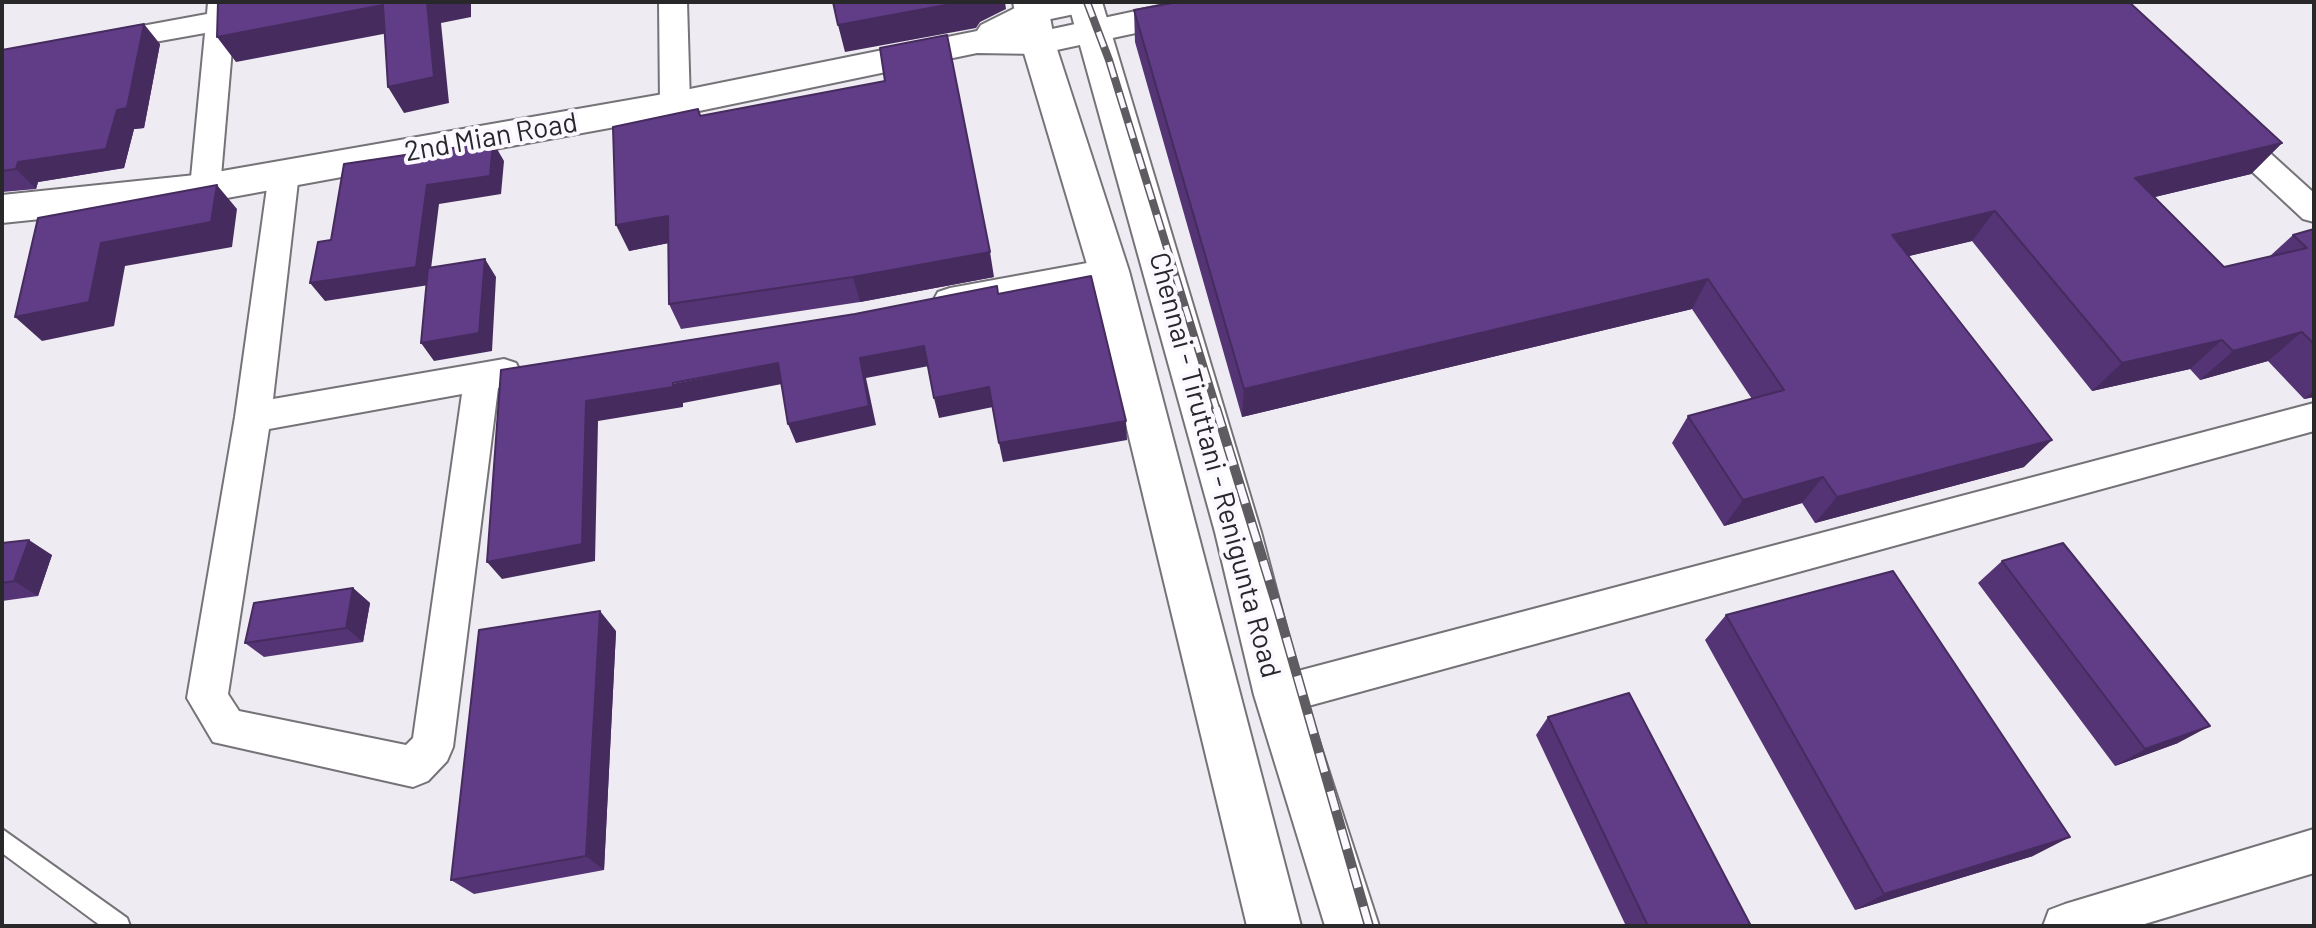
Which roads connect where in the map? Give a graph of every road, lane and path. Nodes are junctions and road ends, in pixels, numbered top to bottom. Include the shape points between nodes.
1 (673, 2) edge
2 (1229, 2) edge
3 (221, 12) edge
4 (1086, 12) edge
5 (1033, 19) edge
6 (80, 46) edge
7 (675, 104) junction
8 (2202, 107) edge
9 (284, 173) junction
10 (205, 188) junction
11 (2, 209) edge
12 (2314, 211) edge
13 (1109, 271) junction
14 (923, 306) edge
15 (538, 367) edge
16 (482, 376) junction
17 (253, 417) junction
18 (2314, 417) edge
19 (1279, 695) junction
20 (2, 840) edge
21 (2314, 851) edge
22 (119, 926) edge
23 (1274, 926) edge
24 (1352, 926) edge
25 (2065, 926) edge

1 - 7 street
2 - 4 main road, 2nd Mian Road
3 - 6 street
3 - 10 street
4 - 5 main road, 2nd Mian Road
4 - 19 main road, Chennai - Tiruttani - Renigunta Road via 1238,532
5 - 7 main road, 2nd Mian Road via 977,42
5 - 13 main road, Chennai - Tiruttani - Renigunta Road
7 - 9 main road, 2nd Mian Road
8 - 12 street
9 - 10 main road, 2nd Mian Road
9 - 17 street
10 - 11 main road, 2nd Mian Road
13 - 14 street
13 - 23 main road, Chennai - Tiruttani - Renigunta Road
15 - 16 street
16 - 17 street
16 - 17 street via 432,747 413,767 227,728 207,698
18 - 19 street
19 - 24 main road, Chennai - Tiruttani - Renigunta Road
20 - 22 lane
21 - 25 street

